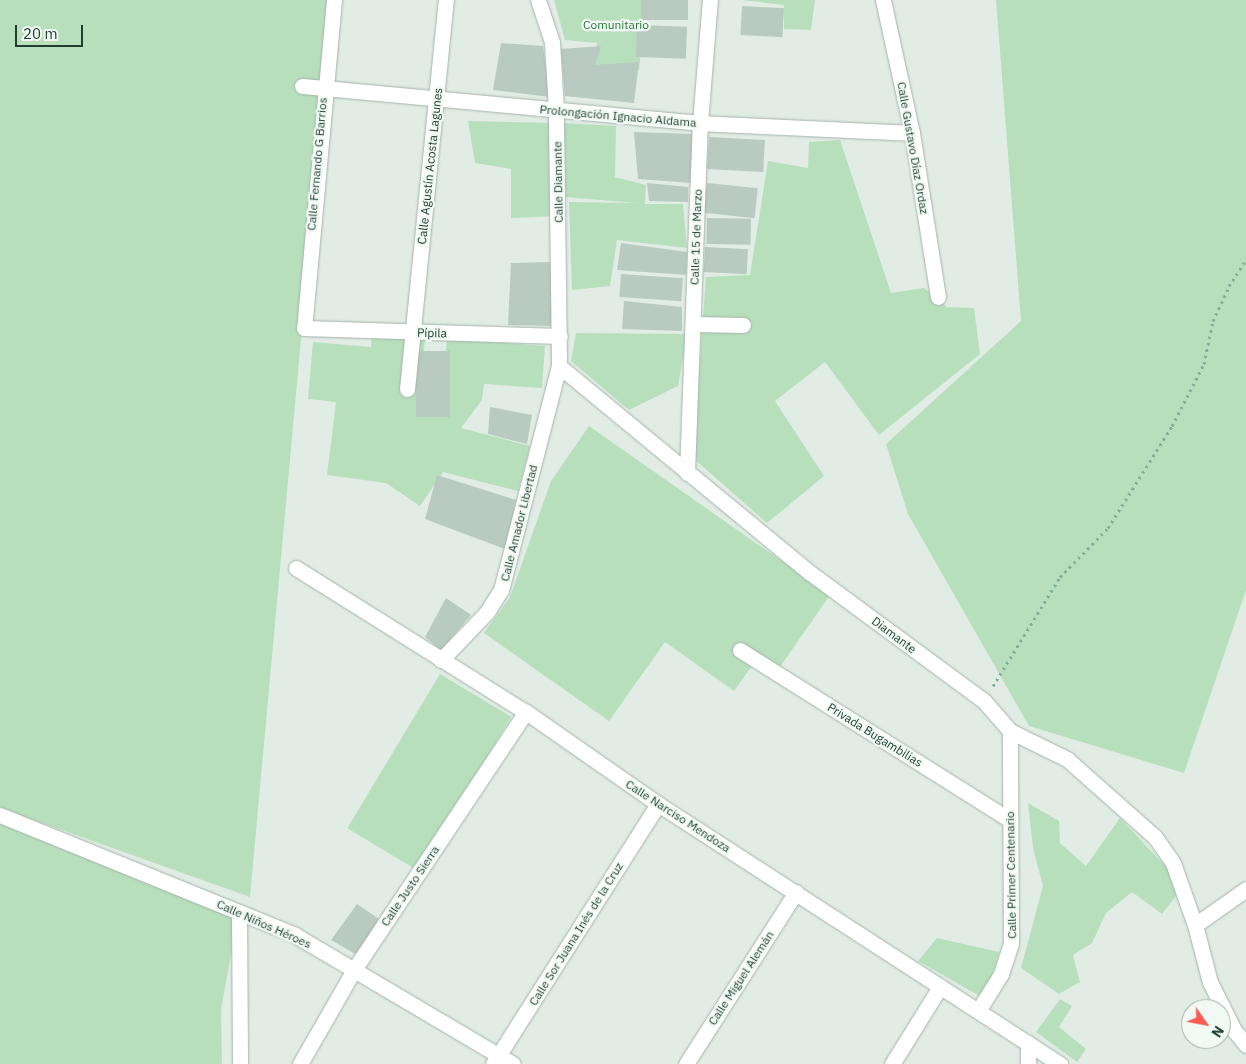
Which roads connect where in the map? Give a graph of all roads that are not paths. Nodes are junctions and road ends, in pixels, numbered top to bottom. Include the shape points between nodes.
1 (334, 0) edge
2 (446, 0) edge
3 (538, 0) edge
4 (710, 0) edge
5 (883, 0) edge
6 (302, 86) dead end
7 (324, 89) junction
8 (436, 99) junction
9 (556, 110) junction
10 (700, 124) junction
11 (912, 133) junction
12 (938, 297) dead end
13 (693, 324) junction
14 (743, 325) dead end
15 (304, 328) joint
16 (413, 332) junction
17 (560, 336) junction
18 (559, 366) junction
19 (407, 389) dead end
20 (687, 474) junction
21 (296, 568) dead end
22 (740, 650) dead end
23 (441, 660) junction
24 (526, 712) junction
25 (1010, 731) junction
26 (658, 804) junction
27 (0, 815) edge
28 (1010, 820) junction
29 (1246, 889) edge
30 (796, 892) junction
31 (239, 912) junction
32 (1195, 925) junction
33 (355, 968) junction
34 (940, 986) junction
35 (978, 1010) junction
36 (1028, 1043) junction
37 (1246, 1045) edge
38 (496, 1059) edge
39 (240, 1064) edge
40 (300, 1064) edge
41 (513, 1064) edge
42 (686, 1064) edge
43 (892, 1064) edge
44 (1028, 1064) edge
45 (1060, 1064) edge

1 - 7 street, Calle Fernando G Barrios
2 - 8 street, Calle Agustín Acosta Lagunes
3 - 9 street, Calle Diamante via 552,42
4 - 10 street, Calle 15 de Marzo
5 - 11 street, Calle Gustavo Díaz Ordaz
6 - 7 street, Prolongación Ignacio Aldama
7 - 8 street, Prolongación Ignacio Aldama
7 - 15 street, Calle Fernando G Barrios
8 - 9 street, Prolongación Ignacio Aldama
8 - 16 street, Calle Agustín Acosta Lagunes
9 - 10 street, Prolongación Ignacio Aldama
9 - 17 street, Calle Diamante
10 - 11 street, Prolongación Ignacio Aldama
10 - 13 street, Calle 15 de Marzo
11 - 12 street, Calle Gustavo Díaz Ordaz
13 - 14 street
13 - 20 street, Calle 15 de Marzo
15 - 16 street, Pípila
16 - 17 street, Pípila
16 - 19 street, Calle Agustín Acosta Lagunes
17 - 18 street, Calle Diamante
18 - 20 street, Diamante
18 - 23 street, Calle Amador Libertad via 502,590 488,612
20 - 25 street, Diamante via 809,572 984,701
21 - 23 street, Calle Narciso Mendoza
22 - 28 street, Privada Bugambilias
23 - 24 street, Calle Narciso Mendoza
24 - 26 street, Calle Narciso Mendoza
24 - 33 street, Calle Justo Sierra
25 - 28 street, Calle Primer Centenario
25 - 32 street, Diamante via 1067,759 1155,837 1173,863
26 - 30 street, Calle Narciso Mendoza
26 - 38 street, Calle Sor Juana Inés de la Cruz
27 - 31 street, Calle Niños Héroes
28 - 35 street, Calle Primer Centenario via 1011,944 1001,974
29 - 32 street
30 - 34 street, Calle Narciso Mendoza
30 - 42 street, Calle Miguel Alemán
31 - 33 street, Calle Niños Héroes via 295,935
31 - 39 street
32 - 37 street, Diamante via 1210,982 1234,1030
33 - 38 street, Calle Niños Héroes
33 - 40 street, Calle Justo Sierra
34 - 35 street, Calle Narciso Mendoza
34 - 43 street
35 - 36 street, Calle Narciso Mendoza
36 - 44 street
36 - 45 street, Calle Narciso Mendoza
38 - 41 street, Calle Niños Héroes

